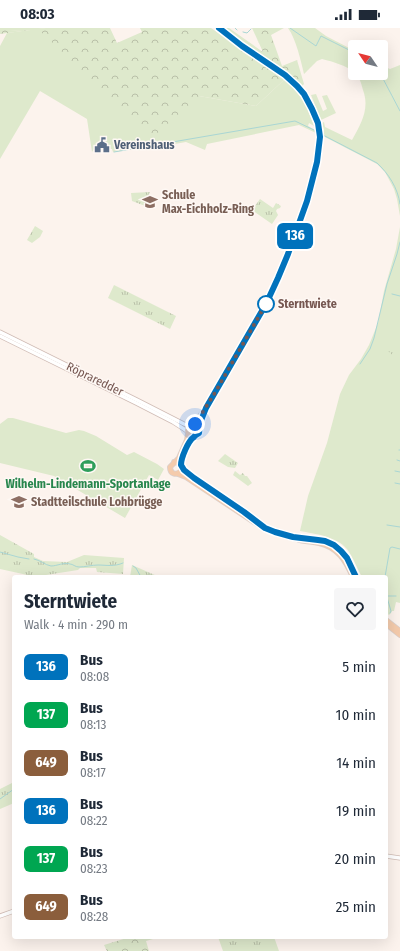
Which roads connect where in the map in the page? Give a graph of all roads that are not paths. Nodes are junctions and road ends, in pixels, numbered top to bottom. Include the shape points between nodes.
1 (219, 28) edge
2 (0, 332) edge
3 (0, 336) edge
4 (206, 408) junction
5 (190, 429) junction
6 (199, 429) junction
7 (194, 436) junction
8 (174, 462) junction
9 (181, 466) junction
10 (178, 474) junction
11 (265, 528) junction
12 (293, 537) junction
13 (352, 575) edge
14 (355, 575) edge
15 (388, 622) edge
16 (388, 626) edge
17 (400, 631) edge
18 (400, 635) edge
19 (388, 856) edge
20 (400, 858) edge
21 (12, 912) edge
22 (0, 916) edge

1 - 4 main road via 287,76 297,86 304,94 318,123 320,143 314,176 300,222 273,291
2 - 5 street, Röpraredder
3 - 5 street, Röpraredder
4 - 5 main road
4 - 6 main road
5 - 6 main road via 197,426
5 - 7 main road via 191,436
5 - 8 main road via 182,452
6 - 7 main road via 199,433
7 - 9 main road via 181,460
8 - 9 main road
8 - 10 main road via 170,470
9 - 10 main road
9 - 11 main road
10 - 11 main road
11 - 12 main road
12 - 13 main road via 321,543 333,549 345,560
12 - 14 main road via 325,541 334,545 347,558
15 - 17 main road
16 - 18 main road
19 - 20 street
21 - 22 street

